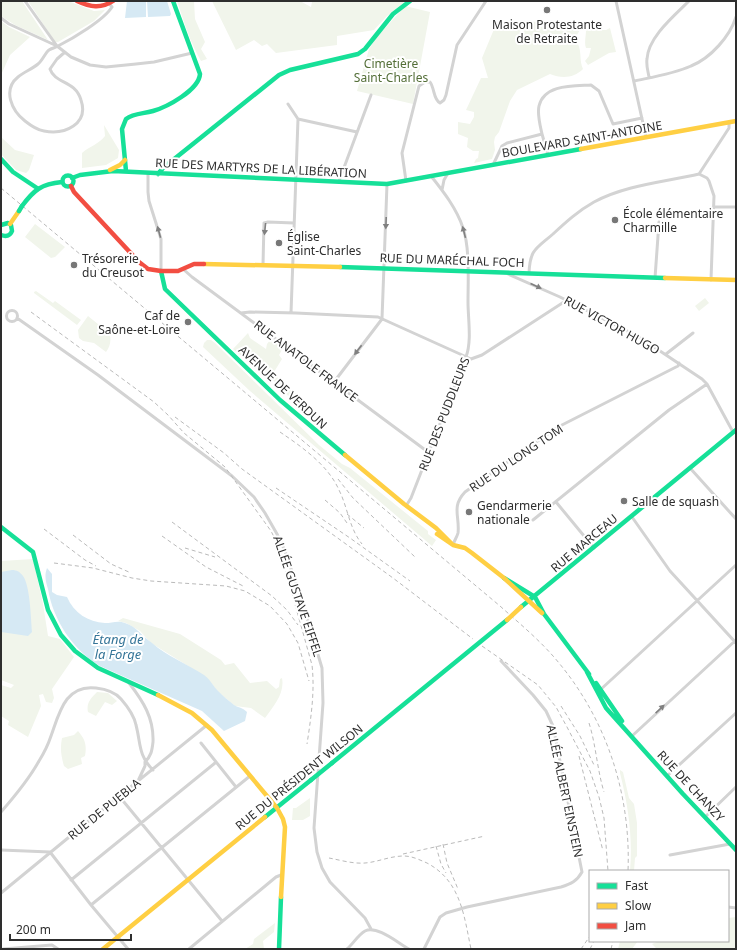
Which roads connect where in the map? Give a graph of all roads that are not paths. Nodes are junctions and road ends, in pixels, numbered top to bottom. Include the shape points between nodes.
1 (25, 1) edge
2 (77, 1) edge
3 (173, 1) edge
4 (410, 1) edge
5 (486, 1) edge
6 (616, 1) edge
7 (689, 1) edge
8 (109, 2) edge
9 (736, 17) edge
10 (1, 18) edge
11 (735, 23) edge
12 (57, 46) junction
13 (65, 52) junction
14 (192, 53) junction
15 (649, 77) junction
16 (634, 80) junction
17 (371, 95) dead end
18 (288, 104) dead end
19 (642, 118) junction
20 (298, 119) junction
21 (736, 121) edge
22 (729, 122) junction
23 (357, 132) junction
24 (542, 134) junction
25 (646, 138) junction
26 (548, 155) junction
27 (1, 159) edge
28 (126, 160) junction
29 (494, 165) junction
30 (108, 171) junction
31 (126, 171) junction
32 (148, 173) junction
33 (449, 173) junction
34 (158, 174) junction
35 (699, 174) junction
36 (431, 176) junction
37 (72, 178) junction
38 (296, 179) junction
39 (339, 181) junction
40 (406, 181) junction
41 (62, 182) junction
42 (387, 184) junction
43 (71, 186) junction
44 (37, 188) junction
45 (442, 190) junction
46 (714, 207) junction
47 (736, 207) edge
48 (659, 222) dead end
49 (11, 223) junction
50 (294, 223) junction
51 (1, 224) edge
52 (1, 235) edge
53 (263, 265) junction
54 (293, 265) junction
55 (384, 268) junction
56 (183, 269) junction
57 (162, 271) junction
58 (468, 271) junction
59 (505, 272) junction
60 (529, 273) junction
61 (655, 278) junction
62 (711, 280) junction
63 (736, 280) edge
64 (567, 300) junction
65 (241, 313) junction
66 (292, 313) junction
67 (17, 318) dead end
68 (382, 319) junction
69 (693, 333) dead end
70 (666, 354) junction
71 (466, 357) junction
72 (680, 363) junction
73 (334, 382) junction
74 (707, 384) junction
75 (735, 433) edge
76 (428, 452) junction
77 (690, 468) junction
78 (556, 502) junction
79 (406, 506) junction
80 (632, 517) junction
81 (736, 519) edge
82 (533, 520) dead end
83 (1, 527) edge
84 (453, 545) junction
85 (594, 548) junction
86 (736, 565) edge
87 (504, 578) junction
88 (535, 597) junction
89 (697, 601) junction
90 (529, 602) junction
91 (521, 607) joint
92 (544, 614) junction
93 (735, 642) edge
94 (501, 661) dead end
95 (129, 683) junction
96 (599, 691) junction
97 (736, 713) edge
98 (207, 725) junction
99 (632, 736) junction
100 (201, 743) dead end
101 (145, 762) junction
102 (215, 763) junction
103 (145, 766) junction
104 (151, 771) junction
105 (250, 776) junction
106 (667, 776) junction
107 (137, 782) junction
108 (236, 787) junction
109 (736, 788) edge
110 (119, 796) junction
111 (277, 808) junction
112 (1, 812) edge
113 (705, 816) junction
114 (141, 823) junction
115 (730, 844) junction
116 (162, 848) junction
117 (1, 850) edge
118 (736, 850) edge
119 (50, 852) junction
120 (670, 855) dead end
121 (282, 875) junction
122 (71, 880) junction
123 (188, 881) junction
124 (1, 894) edge
125 (91, 905) junction
126 (222, 921) junction
127 (371, 929) junction
128 (118, 937) junction
129 (3, 949) edge
130 (58, 949) edge
131 (103, 949) edge
132 (128, 949) edge
133 (189, 949) edge
134 (279, 949) edge
135 (347, 949) edge
136 (410, 949) edge
137 (424, 949) edge

1 - 12 street
2 - 8 main road via 96,7
3 - 14 main road
4 - 34 main road via 393,14 365,49 352,56 290,70 279,75
5 - 40 street via 457,45 446,95 442,102 436,100 430,82 419,86 402,153
6 - 16 street
7 - 15 street via 664,26 651,45 647,56
8 - 12 street via 111,9 95,23
9 - 11 street
10 - 12 street
11 - 15 street via 720,44 692,66
12 - 13 street
12 - 13 street via 49,50 39,64 17,78 9,92 16,112 26,122 43,131 55,132 69,128 79,122 82,115 79,93 55,77 50,69
13 - 14 street via 90,65 106,67 154,62
14 - 28 main road via 200,74 197,84 189,92 155,110 132,114 124,120 122,129
15 - 16 street
16 - 19 street
17 - 23 street
18 - 20 street
19 - 24 street via 613,124 599,92 591,85 557,88 543,97 539,106
19 - 25 street
20 - 23 street
20 - 38 street
21 - 22 main road, BOULEVARD SAINT-ANTOINE
22 - 25 main road, BOULEVARD SAINT-ANTOINE
22 - 35 street via 729,128
23 - 39 street
24 - 26 street
24 - 29 street via 506,143 502,146
25 - 26 main road, BOULEVARD SAINT-ANTOINE
26 - 29 main road, BOULEVARD SAINT-ANTOINE
27 - 44 main road via 13,172
28 - 30 main road
28 - 31 main road
29 - 33 main road, BOULEVARD SAINT-ANTOINE
30 - 31 main road, RUE DES MARTYRS DE LA LIBÉRATION
30 - 37 main road, RUE DES MARTYRS DE LA LIBÉRATION
31 - 32 main road, RUE DES MARTYRS DE LA LIBÉRATION
32 - 34 main road, RUE DES MARTYRS DE LA LIBÉRATION
57 -> 32 street via 161,239 149,201
33 - 36 main road, BOULEVARD SAINT-ANTOINE
33 - 45 street
34 - 38 main road, RUE DES MARTYRS DE LA LIBÉRATION
35 - 46 street via 707,178 711,184
35 - 60 street via 625,190 594,202 571,218 533,252 529,260
36 - 40 main road, RUE DES MARTYRS DE LA LIBÉRATION
36 - 45 street
37 - 41 main road via 66,176
37 - 43 main road
38 - 39 main road, RUE DES MARTYRS DE LA LIBÉRATION
38 - 50 street
39 - 42 main road, RUE DES MARTYRS DE LA LIBÉRATION
40 - 42 main road, RUE DES MARTYRS DE LA LIBÉRATION
41 - 43 main road via 66,186
41 - 44 main road
42 -> 55 street
43 - 57 main road, RUE DU MARÉCHAL FOCH via 144,267
44 - 49 main road, bridge
58 -> 45 street via 464,230
46 - 47 street
46 - 62 street
48 - 61 street
49 - 51 main road
49 - 52 main road via 12,234 6,237
50 -> 53 street via 264,223
50 - 54 street
53 - 54 main road, RUE DU MARÉCHAL FOCH
53 - 56 main road, RUE DU MARÉCHAL FOCH via 194,264
54 - 55 main road, RUE DU MARÉCHAL FOCH
54 - 66 street
55 - 58 main road, RUE DU MARÉCHAL FOCH
55 - 68 street
56 - 57 main road, RUE DU MARÉCHAL FOCH
56 - 65 street, RUE ANATOLE FRANCE
57 - 79 main road, AVENUE DE VERDUN via 165,289 318,433
58 - 59 main road, RUE DU MARÉCHAL FOCH
58 - 71 street, RUE DES PUDDLEURS via 469,340
59 - 60 main road, RUE DU MARÉCHAL FOCH
59 -> 64 street, RUE VICTOR HUGO
60 - 61 main road, RUE DU MARÉCHAL FOCH
61 - 62 main road, RUE DU MARÉCHAL FOCH
62 - 63 main road, RUE DU MARÉCHAL FOCH
64 - 70 street, RUE VICTOR HUGO
64 - 71 street via 477,358
65 - 66 street
65 - 73 street, RUE ANATOLE FRANCE
66 - 68 street via 375,316
67 - 127 street, ALLÉE GUSTAVE EIFFEL via 98,375 232,476 254,497 269,520 285,551 322,668 323,710 315,844 319,860 330,882 365,918
68 - 71 street
68 -> 73 street
69 - 70 street
70 - 72 street, RUE VICTOR HUGO
71 - 76 street, RUE DES PUDDLEURS
72 - 74 street, RUE VICTOR HUGO
72 - 84 street, RUE DU LONG TOM via 558,428 465,492 458,502 458,532
73 - 76 street, RUE ANATOLE FRANCE
74 - 75 street, RUE VICTOR HUGO
74 - 78 street via 669,410
75 - 77 main road, RUE MARCEAU
76 - 79 street, RUE DES PUDDLEURS
77 - 80 main road, RUE MARCEAU
77 - 81 street
78 - 82 street
78 - 85 street
79 - 84 main road, AVENUE DE VERDUN
80 - 85 main road, RUE MARCEAU
80 - 89 street via 670,571
83 - 95 main road via 34,552 48,610 61,635 89,663
84 - 87 main road, AVENUE DE VERDUN via 465,548
85 - 88 main road, RUE MARCEAU
86 - 89 street
87 - 88 main road, AVENUE DE VERDUN
87 - 90 main road, AVENUE DE VERDUN
88 - 90 main road, RUE MARCEAU
88 - 92 main road, RUE DE CHANZY
89 - 93 street
89 - 96 street
90 - 91 main road, RUE MARCEAU
90 - 92 main road, RUE DE CHANZY
91 - 111 main road, RUE DU PRÉSIDENT WILSON, bridge
92 - 96 main road, RUE DE CHANZY
99 -> 93 street
94 - 137 street, ALLÉE ALBERT EINSTEIN via 542,706 553,726 582,872 572,883 561,887 446,913 440,917
95 - 98 main road via 181,707
95 - 101 street via 143,702 152,726 152,752
96 - 99 main road, RUE DE CHANZY
97 - 106 street
98 - 104 street, RUE DE PUEBLA
98 - 105 main road
99 - 106 main road, RUE DE CHANZY
100 - 102 street
101 - 103 street
101 - 104 street
101 - 112 street via 136,724 129,709 119,697 102,688 78,690 63,704 51,738 38,762 23,786
102 - 108 street
102 - 114 street
103 - 104 street
103 - 107 street
104 - 107 street, RUE DE PUEBLA
105 - 108 street
105 - 111 main road
106 - 113 main road, RUE DE CHANZY
107 - 110 street, RUE DE PUEBLA
108 - 116 street
109 - 113 street
110 - 114 street
110 - 119 street, RUE DE PUEBLA
111 - 121 main road via 285,823
111 - 123 main road, RUE DU PRÉSIDENT WILSON
113 - 115 main road, RUE DE CHANZY
114 - 116 street
114 - 122 street
115 - 118 main road, RUE DE CHANZY
115 - 120 street
116 - 123 street
116 - 125 street
117 - 119 street
119 - 122 street
119 - 124 street, RUE DE PUEBLA
121 - 126 street via 276,877
121 - 134 main road
122 - 125 street
123 - 126 street
123 - 128 main road, RUE DU PRÉSIDENT WILSON
125 - 128 street
126 - 133 street
127 - 135 street via 363,932
127 - 136 street via 382,932
128 - 131 main road, RUE DU PRÉSIDENT WILSON
128 - 132 street
129 - 130 street via 52,945

